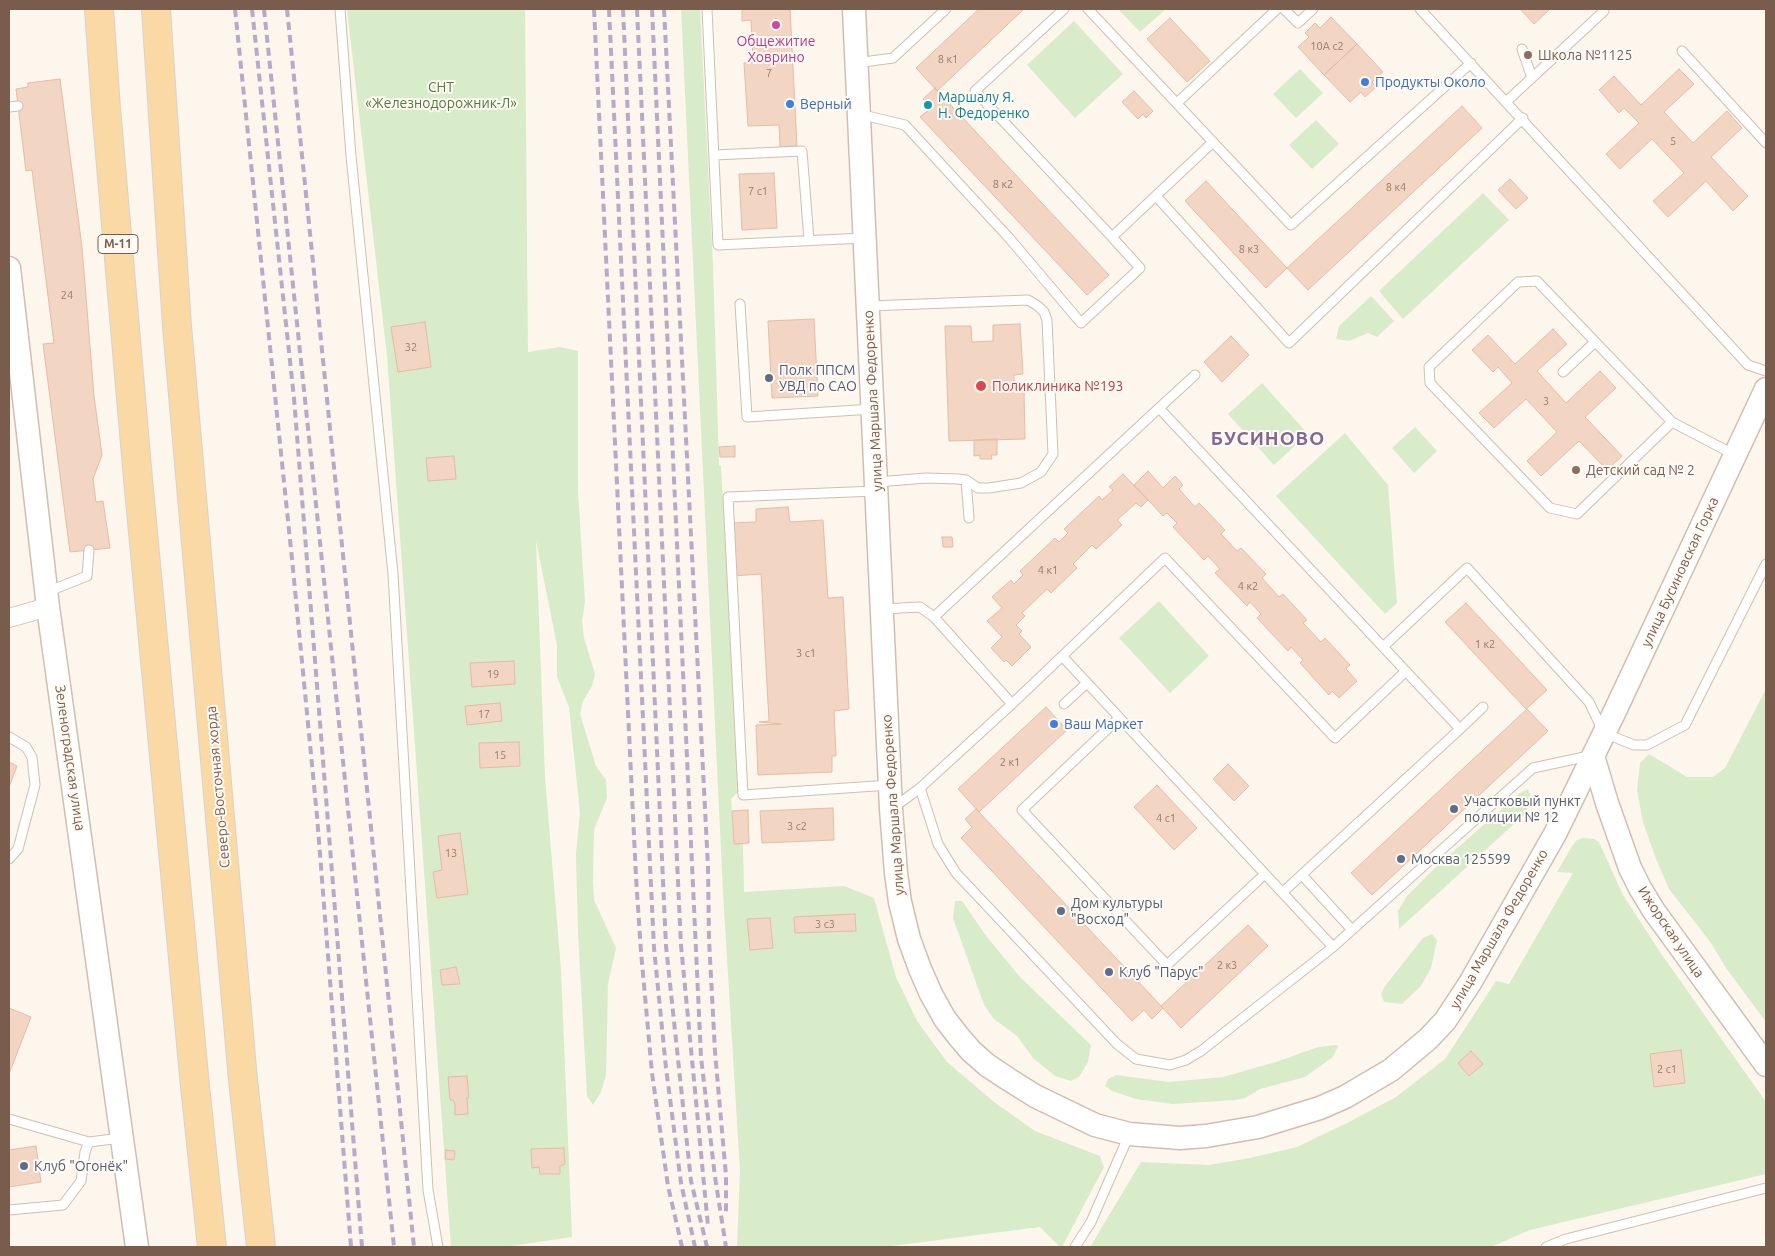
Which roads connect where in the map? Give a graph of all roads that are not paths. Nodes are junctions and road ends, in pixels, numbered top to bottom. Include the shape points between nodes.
1 (100, 9) edge
2 (156, 9) edge
3 (340, 9) edge
4 (708, 9) edge
5 (854, 9) edge
6 (946, 9) edge
7 (1064, 9) edge
8 (1088, 9) edge
9 (1277, 9) edge
10 (1284, 9) edge
11 (1313, 9) edge
12 (1420, 9) edge
13 (1604, 9) edge
14 (1522, 49) dead end
15 (1682, 51) dead end
16 (856, 63) junction
17 (1471, 63) junction
18 (1532, 78) junction
19 (1507, 101) junction
20 (1177, 103) junction
21 (859, 114) junction
22 (1523, 118) junction
23 (1213, 142) junction
24 (1766, 143) edge
25 (714, 155) junction
26 (1156, 196) junction
27 (1112, 237) junction
28 (865, 238) junction
29 (808, 240) junction
30 (9, 268) edge
31 (740, 304) dead end
32 (868, 306) junction
33 (1595, 342) junction
34 (1563, 372) dead end
35 (1766, 372) edge
36 (1195, 375) dead end
37 (1764, 398) edge
38 (1159, 408) junction
39 (873, 409) junction
40 (1672, 422) junction
41 (1735, 456) junction
42 (966, 480) junction
43 (877, 487) junction
44 (968, 518) dead end
45 (89, 550) dead end
46 (1766, 564) edge
47 (47, 599) junction
48 (882, 609) junction
49 (934, 617) junction
50 (9, 618) edge
51 (1383, 647) junction
52 (1062, 656) junction
53 (1406, 671) junction
54 (1087, 683) junction
55 (1012, 704) junction
56 (1064, 704) dead end
57 (1483, 707) dead end
58 (1119, 718) junction
59 (1460, 729) junction
60 (1604, 733) junction
61 (9, 737) edge
62 (1594, 756) junction
63 (890, 785) junction
64 (920, 788) junction
65 (891, 809) junction
66 (9, 859) edge
67 (1265, 874) junction
68 (1302, 875) junction
69 (1283, 892) junction
70 (1352, 930) junction
71 (1333, 947) junction
72 (1766, 1065) edge
73 (9, 1119) edge
74 (1129, 1134) junction
75 (122, 1138) junction
76 (89, 1142) junction
77 (1764, 1187) edge
78 (9, 1210) edge
79 (136, 1247) edge
80 (212, 1247) edge
81 (261, 1247) edge
82 (438, 1247) edge
83 (1076, 1247) edge
84 (1546, 1247) edge

1 - 80 main road, М-11 via 138,479
2 - 81 main road, Северо-Восточная хорда via 177,326
3 - 82 lane via 351,156 393,574 428,1190
4 - 25 lane
5 - 16 street, улица Маршала Федоренко
6 - 16 lane via 893,58
7 - 27 lane via 975,91
8 - 20 lane
9 - 20 lane
10 - 11 lane via 1298,23
12 - 17 lane
13 - 18 lane
14 - 18 lane
15 - 24 lane
16 - 21 street, улица Маршала Федоренко
17 - 19 lane
17 - 23 lane via 1291,226
18 - 19 lane
19 - 22 lane
20 - 23 lane
21 - 27 lane via 905,125 1081,323 1140,268
21 - 28 street, улица Маршала Федоренко
22 - 26 lane via 1289,343
22 - 35 lane via 1748,365
23 - 26 lane
25 - 29 lane via 802,151
25 - 29 lane via 718,245
26 - 27 lane
28 - 29 lane
28 - 32 street, улица Маршала Федоренко
30 - 47 street, Зеленоградская улица via 21,403
31 - 39 lane via 747,417
32 - 39 street, улица Маршала Федоренко
32 - 42 lane via 1028,300 1044,312 1053,454 1041,472 1021,483 978,488
33 - 34 lane
33 - 40 lane
33 - 40 lane via 1537,281 1518,282 1429,367 1430,383 1550,508 1577,514
36 - 38 lane
37 - 41 street, улица Бусиновская Горка
38 - 49 lane
38 - 51 lane
39 - 43 street, улица Маршала Федоренко
40 - 41 lane
41 - 60 street, улица Бусиновская Горка
42 - 43 lane via 926,478
42 - 44 lane
43 - 48 street, улица Маршала Федоренко
43 - 63 lane via 728,497 743,795
45 - 47 lane via 87,576
46 - 60 lane via 1686,725 1647,745 1634,745
47 - 50 street
47 - 75 street, Зеленоградская улица
48 - 49 lane via 920,607
48 - 63 street, улица Маршала Федоренко
49 - 55 lane
51 - 53 lane
51 - 60 lane via 1467,568 1589,702
52 - 53 lane via 1165,558 1335,738
52 - 54 lane
52 - 55 lane
53 - 59 lane
54 - 56 lane
54 - 58 lane
55 - 64 lane
57 - 59 lane
58 - 67 lane
58 - 67 lane via 1022,810 1167,965
59 - 68 lane
60 - 62 street, улица Бусиновская Горка
61 - 66 lane via 26,748 32,758 35,785 18,849
62 - 70 lane via 1533,768
62 - 72 street, Ижорская улица via 1607,803 1640,888
62 - 74 street, улица Маршала Федоренко via 1555,834 1470,983 1445,1020 1411,1055 1345,1097 1290,1118 1232,1133 1206,1136 1180,1138
63 - 65 street, улица Маршала Федоренко
64 - 65 lane
64 - 71 lane via 938,844 956,873 1117,1044 1136,1058 1170,1064 1186,1060
65 - 74 street, улица Маршала Федоренко via 900,902 909,939 931,994 945,1019 971,1052 1008,1080 1095,1125
67 - 69 lane
68 - 69 lane
68 - 70 lane
69 - 71 lane
70 - 71 lane
73 - 76 lane
74 - 83 lane via 1091,1222
75 - 76 lane
75 - 79 street, Зеленоградская улица
76 - 78 lane via 80,1181 63,1205
77 - 84 lane

